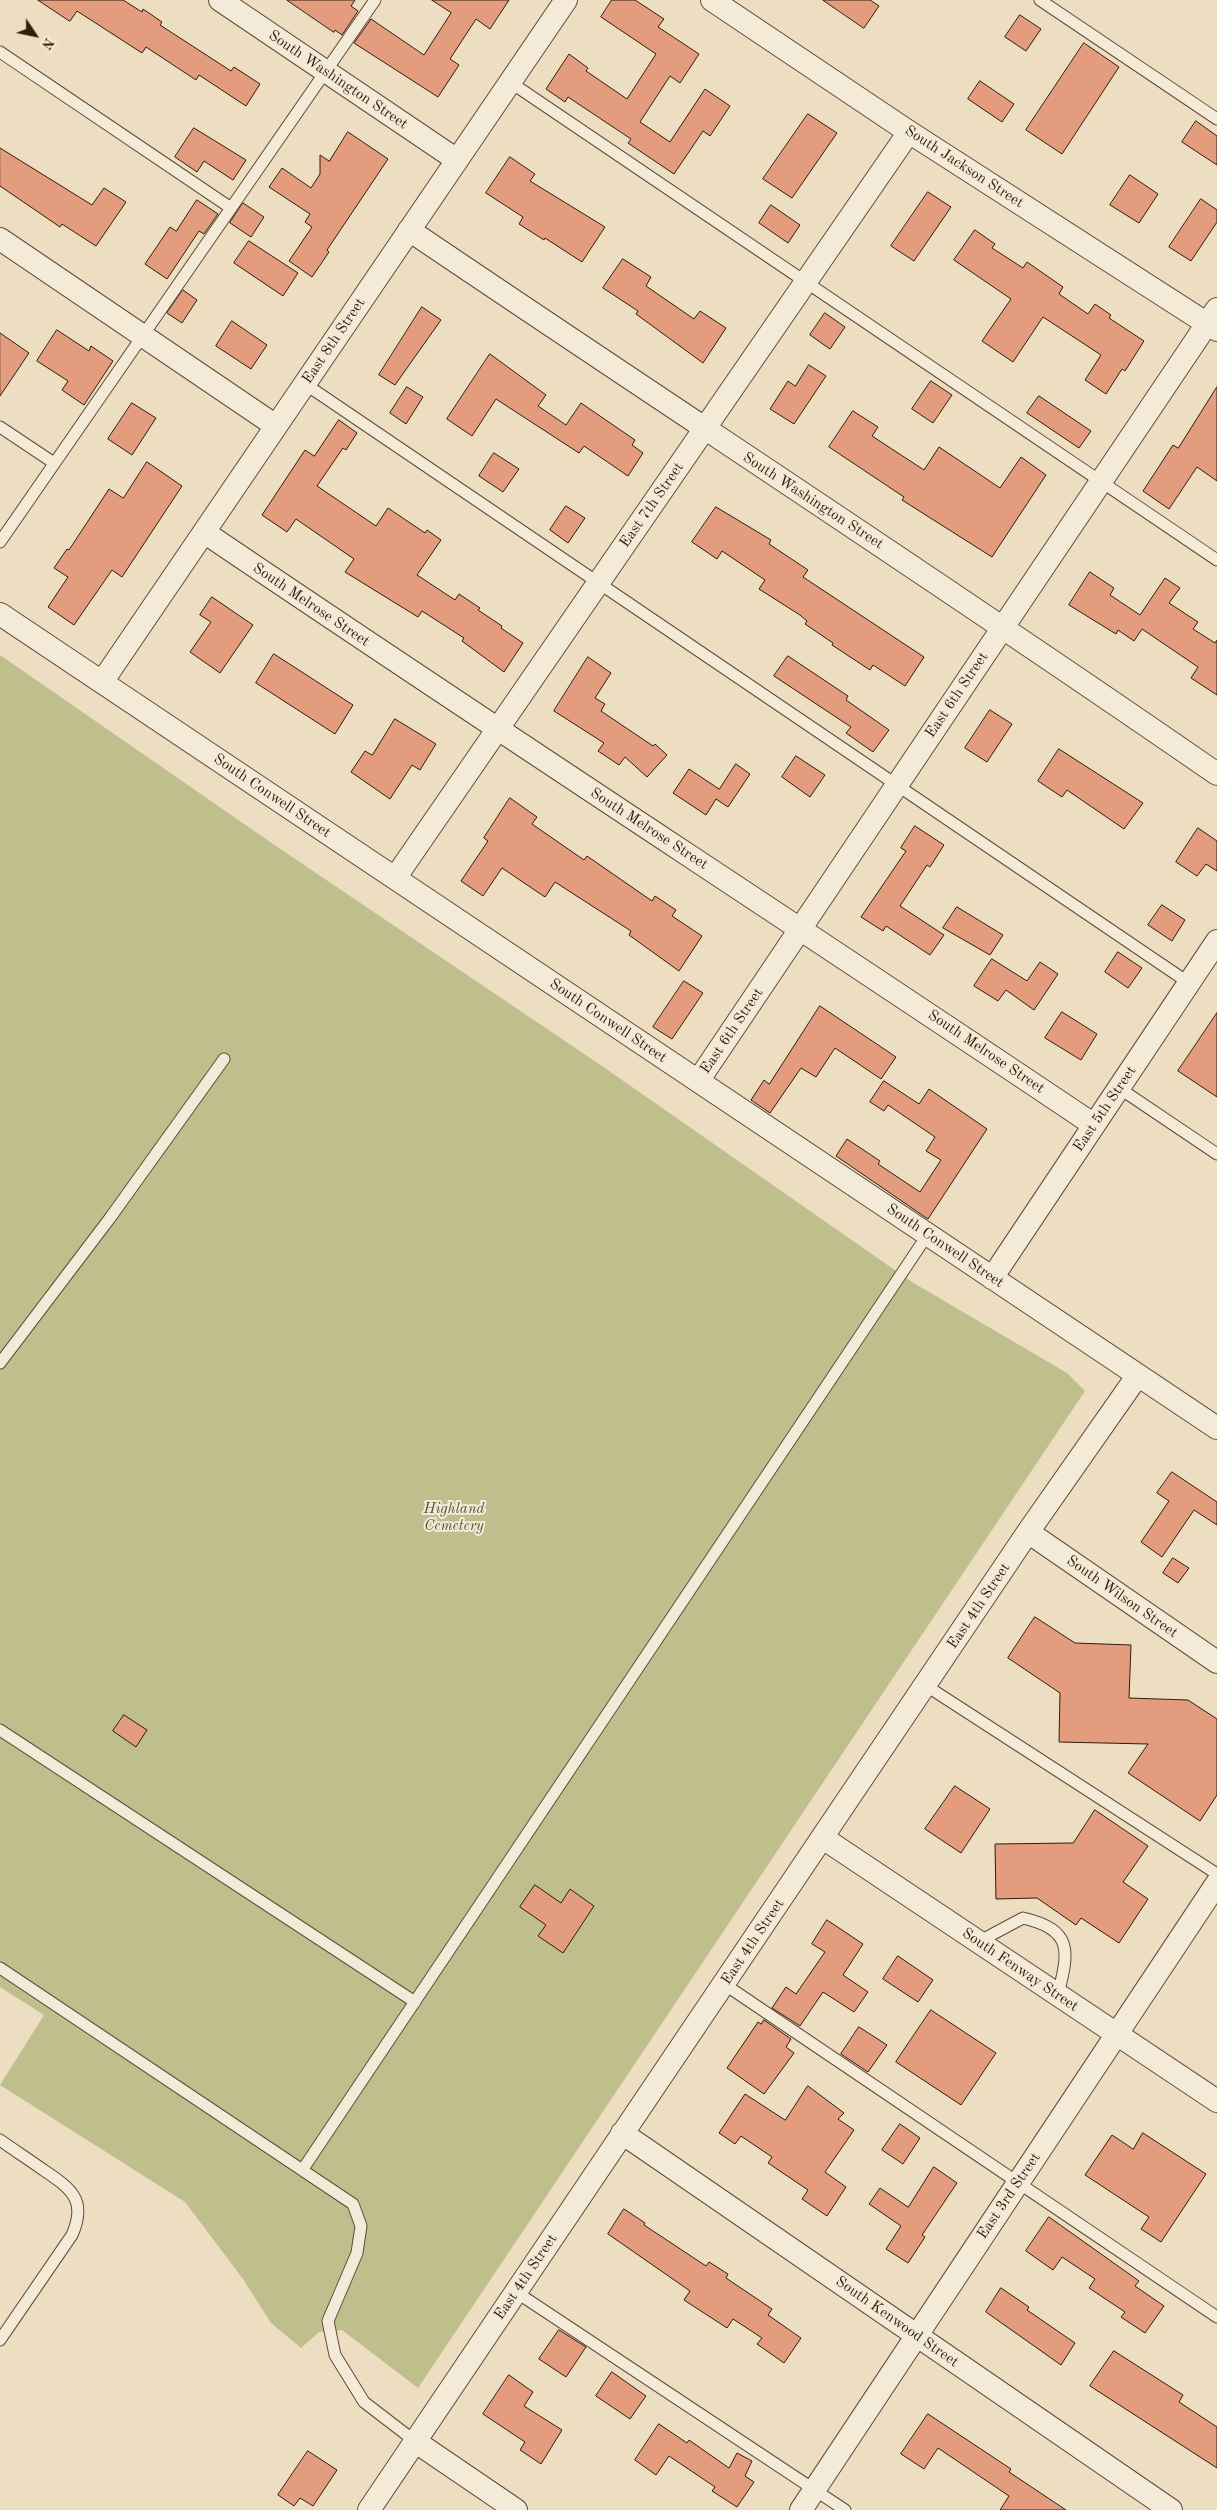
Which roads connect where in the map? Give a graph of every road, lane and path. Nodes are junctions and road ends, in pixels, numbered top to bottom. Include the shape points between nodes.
1 (220, 0) edge
2 (374, 0) edge
3 (566, 0) edge
4 (712, 0) edge
5 (1040, 0) edge
6 (0, 52) edge
7 (325, 71) junction
8 (510, 82) junction
9 (1217, 119) edge
10 (909, 132) junction
11 (457, 160) junction
12 (231, 208) junction
13 (409, 230) junction
14 (0, 239) edge
15 (806, 281) junction
16 (1214, 321) edge
17 (142, 336) junction
18 (305, 384) junction
19 (276, 426) junction
20 (0, 427) edge
21 (704, 429) junction
22 (54, 463) junction
23 (1101, 481) junction
24 (204, 532) junction
25 (0, 542) edge
26 (1217, 560) edge
27 (599, 582) junction
28 (0, 614) edge
29 (1004, 626) junction
30 (102, 682) junction
31 (497, 730) junction
32 (1217, 774) edge
33 (897, 785) junction
34 (395, 878) junction
35 (801, 928) junction
36 (1217, 941) edge
37 (1189, 983) junction
38 (224, 1058) dead end
39 (698, 1081) junction
40 (1119, 1088) junction
41 (1094, 1124) junction
42 (1217, 1154) edge
43 (928, 1234) junction
44 (992, 1278) junction
45 (0, 1363) edge
46 (1138, 1375) junction
47 (1217, 1428) edge
48 (1028, 1532) junction
49 (1217, 1662) edge
50 (925, 1686) junction
51 (0, 1730) edge
52 (823, 1838) junction
53 (1217, 1874) edge
54 (1217, 1883) edge
55 (978, 1942) junction
56 (0, 1968) edge
57 (724, 1984) junction
58 (1058, 1995) junction
59 (415, 2002) junction
60 (1118, 2035) junction
61 (1217, 2101) edge
62 (622, 2133) junction
63 (0, 2140) edge
64 (303, 2169) junction
65 (1018, 2182) junction
66 (516, 2292) junction
67 (1217, 2317) edge
68 (917, 2336) junction
69 (0, 2340) edge
70 (416, 2442) junction
71 (815, 2490) junction
72 (369, 2510) edge
73 (516, 2510) edge
74 (801, 2510) edge
75 (844, 2510) edge
76 (1171, 2510) edge

1 - 7 street, South Washington Street
2 - 7 lane
3 - 8 street, East 8th Street
4 - 10 street, South Jackson Street
5 - 9 lane
6 - 12 lane
7 - 11 street, South Washington Street
7 - 12 lane
8 - 11 street, East 8th Street
8 - 15 lane
10 - 15 street, East 7th Street
10 - 16 street, South Jackson Street
11 - 13 street, East 8th Street
12 - 17 lane
13 - 18 street, East 8th Street
13 - 21 street, South Washington Street
14 - 17 street
15 - 21 street, East 7th Street
15 - 23 lane
16 - 23 street, East 6th Street
17 - 19 street
17 - 22 lane
18 - 19 street, East 8th Street
18 - 27 lane
19 - 24 street, East 8th Street
20 - 22 lane
21 - 27 street, East 7th Street
21 - 29 street, South Washington Street
22 - 25 lane
23 - 26 lane
23 - 29 street, East 6th Street
24 - 30 street, East 8th Street
24 - 31 street, South Melrose Street
27 - 31 street, East 7th Street
27 - 33 lane
28 - 30 street, South Conwell Street
29 - 32 street, South Washington Street
29 - 33 street, East 6th Street
30 - 34 street, South Conwell Street
31 - 34 street, East 7th Street
31 - 35 street, South Melrose Street
33 - 35 street, East 6th Street
33 - 37 lane
34 - 39 street, South Conwell Street
35 - 39 street, East 6th Street
35 - 41 street, South Melrose Street
36 - 37 street, East 5th Street
37 - 40 street, East 5th Street
38 - 45 lane via 110,1218
39 - 43 street, South Conwell Street
40 - 41 street, East 5th Street
40 - 42 lane
41 - 44 street, East 5th Street
43 - 44 street, South Conwell Street
43 - 59 lane
44 - 46 street, South Conwell Street
46 - 47 street, South Conwell Street
46 - 48 street, East 4th Street
48 - 49 street, South Wilson Street
48 - 50 street, East 4th Street
50 - 52 street, East 4th Street
50 - 53 lane
51 - 59 lane
52 - 55 street, South Fenway Street
52 - 57 street, East 4th Street
54 - 60 street, East 3rd Street
55 - 58 street, South Fenway Street
55 - 58 lane via 1024,1918 1043,1923 1058,1934 1065,1946 1067,1960
56 - 64 lane
57 - 62 street, East 4th Street
57 - 65 lane
58 - 60 street, South Fenway Street
59 - 64 lane
60 - 61 street, South Fenway Street
60 - 65 street, East 3rd Street
62 - 66 street, East 4th Street
62 - 68 street, South Kenwood Street
63 - 69 lane via 69,2187 79,2217 72,2235
64 - 70 lane via 353,2204 361,2226 357,2253 328,2321 335,2355 364,2402
65 - 67 lane
65 - 68 street, East 3rd Street
66 - 70 street, East 4th Street
66 - 71 lane
68 - 71 street, East 3rd Street
68 - 76 street, South Kenwood Street
70 - 72 street, East 4th Street
70 - 73 street
71 - 74 street, East 3rd Street
71 - 75 lane

